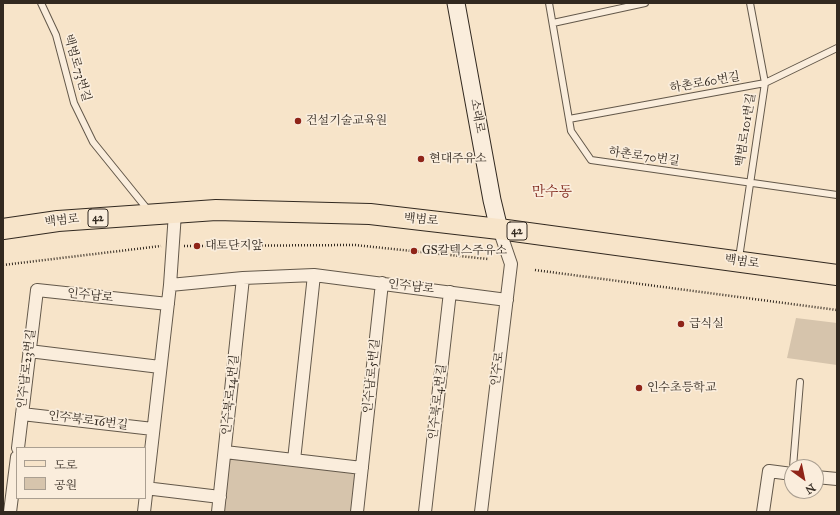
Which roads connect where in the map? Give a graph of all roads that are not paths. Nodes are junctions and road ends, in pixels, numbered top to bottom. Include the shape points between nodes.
1 (41, 3) edge
2 (456, 3) edge
3 (550, 3) edge
4 (645, 3) edge
5 (750, 3) edge
6 (553, 23) junction
7 (837, 48) edge
8 (765, 83) junction
9 (569, 119) junction
10 (749, 183) junction
11 (837, 195) edge
12 (174, 213) junction
13 (152, 214) junction
14 (3, 229) edge
15 (499, 229) junction
16 (738, 261) junction
17 (314, 275) junction
18 (837, 275) edge
19 (244, 278) junction
20 (382, 283) junction
21 (170, 285) junction
22 (37, 290) joint
23 (450, 292) junction
24 (507, 300) junction
25 (168, 304) junction
26 (30, 351) junction
27 (160, 367) junction
28 (800, 382) dead end
29 (22, 414) junction
30 (153, 429) junction
31 (18, 447) edge
32 (225, 452) junction
33 (794, 459) edge
34 (294, 460) junction
35 (362, 468) junction
36 (784, 473) edge
37 (16, 474) edge
38 (824, 478) edge
39 (837, 479) edge
40 (146, 488) edge
41 (220, 497) junction
42 (145, 499) edge
43 (10, 512) edge
44 (144, 512) edge
45 (218, 512) edge
46 (357, 512) edge
47 (425, 512) edge
48 (481, 512) edge
49 (763, 512) edge

1 - 13 lane, 백범로73번길 via 56,35 74,103 93,142
2 - 15 main road, 소래로
3 - 6 lane, 하촌로70번길
4 - 6 lane
5 - 8 lane, 백범로101번길
6 - 9 lane, 하촌로70번길
7 - 8 lane, 하촌로60번길
8 - 9 lane, 하촌로60번길
8 - 10 lane, 백범로101번길
9 - 10 lane, 하촌로70번길 via 571,130 591,160
10 - 11 lane, 하촌로70번길
10 - 16 lane, 백범로101번길
12 - 13 main road, 백범로 / 42
12 - 15 main road, 백범로 / 42 via 216,210 370,214
12 - 21 street
13 - 14 main road, 백범로 / 42 via 58,221
15 - 16 main road, 백범로 / 42
15 - 24 street, 인수로 via 511,264
16 - 18 main road, 백범로 / 42
17 - 19 street, 인수남로
17 - 20 street, 인수남로
17 - 34 street
19 - 21 street, 인수남로
19 - 32 street, 인수북로14번길
20 - 23 street, 인수남로
20 - 35 street, 인수남로5번길
21 - 25 street
22 - 25 street, 인수남로
22 - 26 street, 인수남로23번길
23 - 24 street, 인수남로
23 - 47 street, 인수북로4번길
24 - 48 street, 인수로
25 - 27 street
26 - 27 street
26 - 29 street, 인수남로23번길
27 - 30 street
28 - 33 lane
29 - 30 street, 인수북로16번길
29 - 31 street, 인수남로23번길
30 - 40 street
32 - 34 street
32 - 41 street, 인수북로14번길
34 - 35 street
35 - 46 street, 인수남로5번길
36 - 49 street via 769,471
37 - 43 street
38 - 39 street
40 - 41 street
41 - 45 street, 인수북로14번길
42 - 44 street

